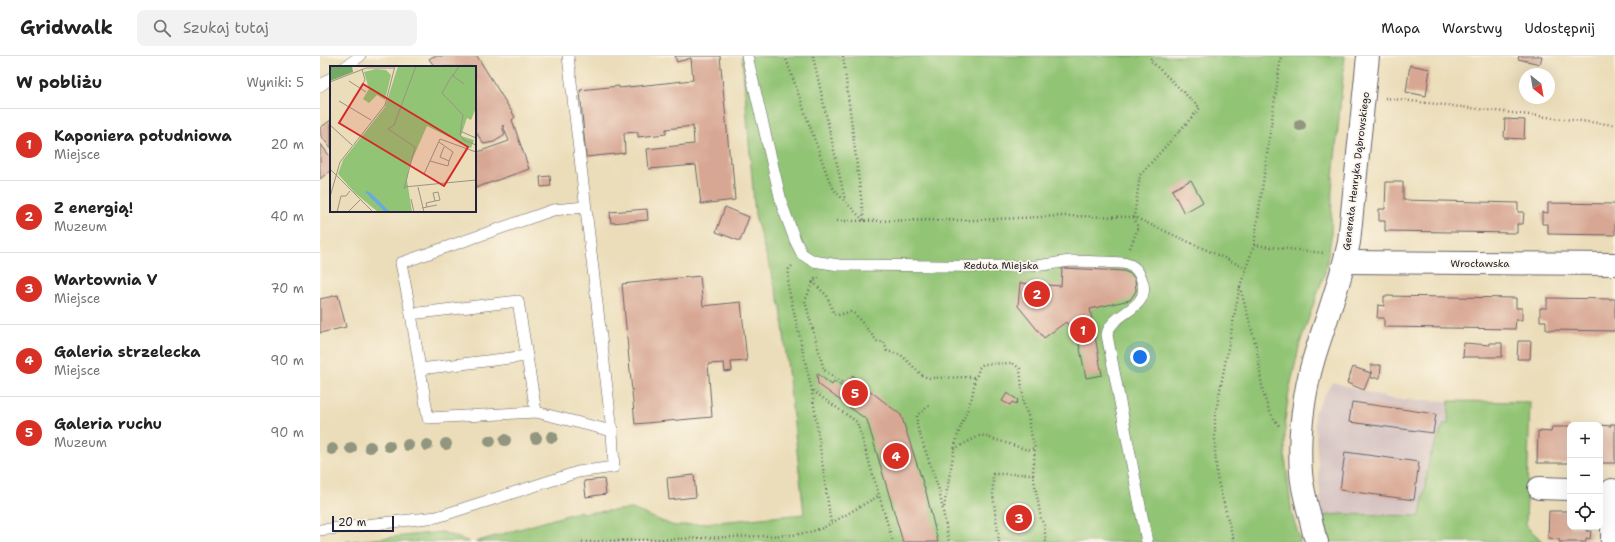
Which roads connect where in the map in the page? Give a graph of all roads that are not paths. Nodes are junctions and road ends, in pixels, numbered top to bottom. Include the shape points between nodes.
1 (360, 56) edge
2 (568, 56) edge
3 (747, 56) edge
4 (1368, 56) edge
5 (346, 66) edge
6 (330, 79) edge
7 (320, 86) edge
8 (584, 207) junction
9 (1345, 262) junction
10 (1615, 264) edge
11 (411, 314) junction
12 (527, 356) junction
13 (420, 369) junction
14 (536, 412) junction
15 (612, 431) junction
16 (1539, 488) dead end
17 (1567, 489) edge
18 (1609, 490) edge
19 (320, 530) edge
20 (1147, 542) edge
21 (1317, 542) edge
22 (1612, 542) edge

1 - 5 lane
2 - 8 lane
3 - 20 lane, Reduta Miejska via 782,205 802,254 812,261 839,265 1032,266 1073,261 1125,264 1136,269 1143,285 1143,293 1132,309 1108,328 1107,335
4 - 9 street, Generała Henryka Dąbrowskiego
6 - 7 lane
8 - 11 lane via 553,210 401,263
8 - 15 lane
9 - 10 street, Wrocławska
9 - 21 street, Generała Henryka Dąbrowskiego via 1307,386 1302,431 1301,472
11 - 12 lane via 518,301
11 - 13 lane
12 - 13 lane
12 - 14 lane
13 - 14 lane via 428,418
14 - 15 lane
15 - 19 lane via 614,467 578,472 437,516
16 - 17 street
18 - 22 street

